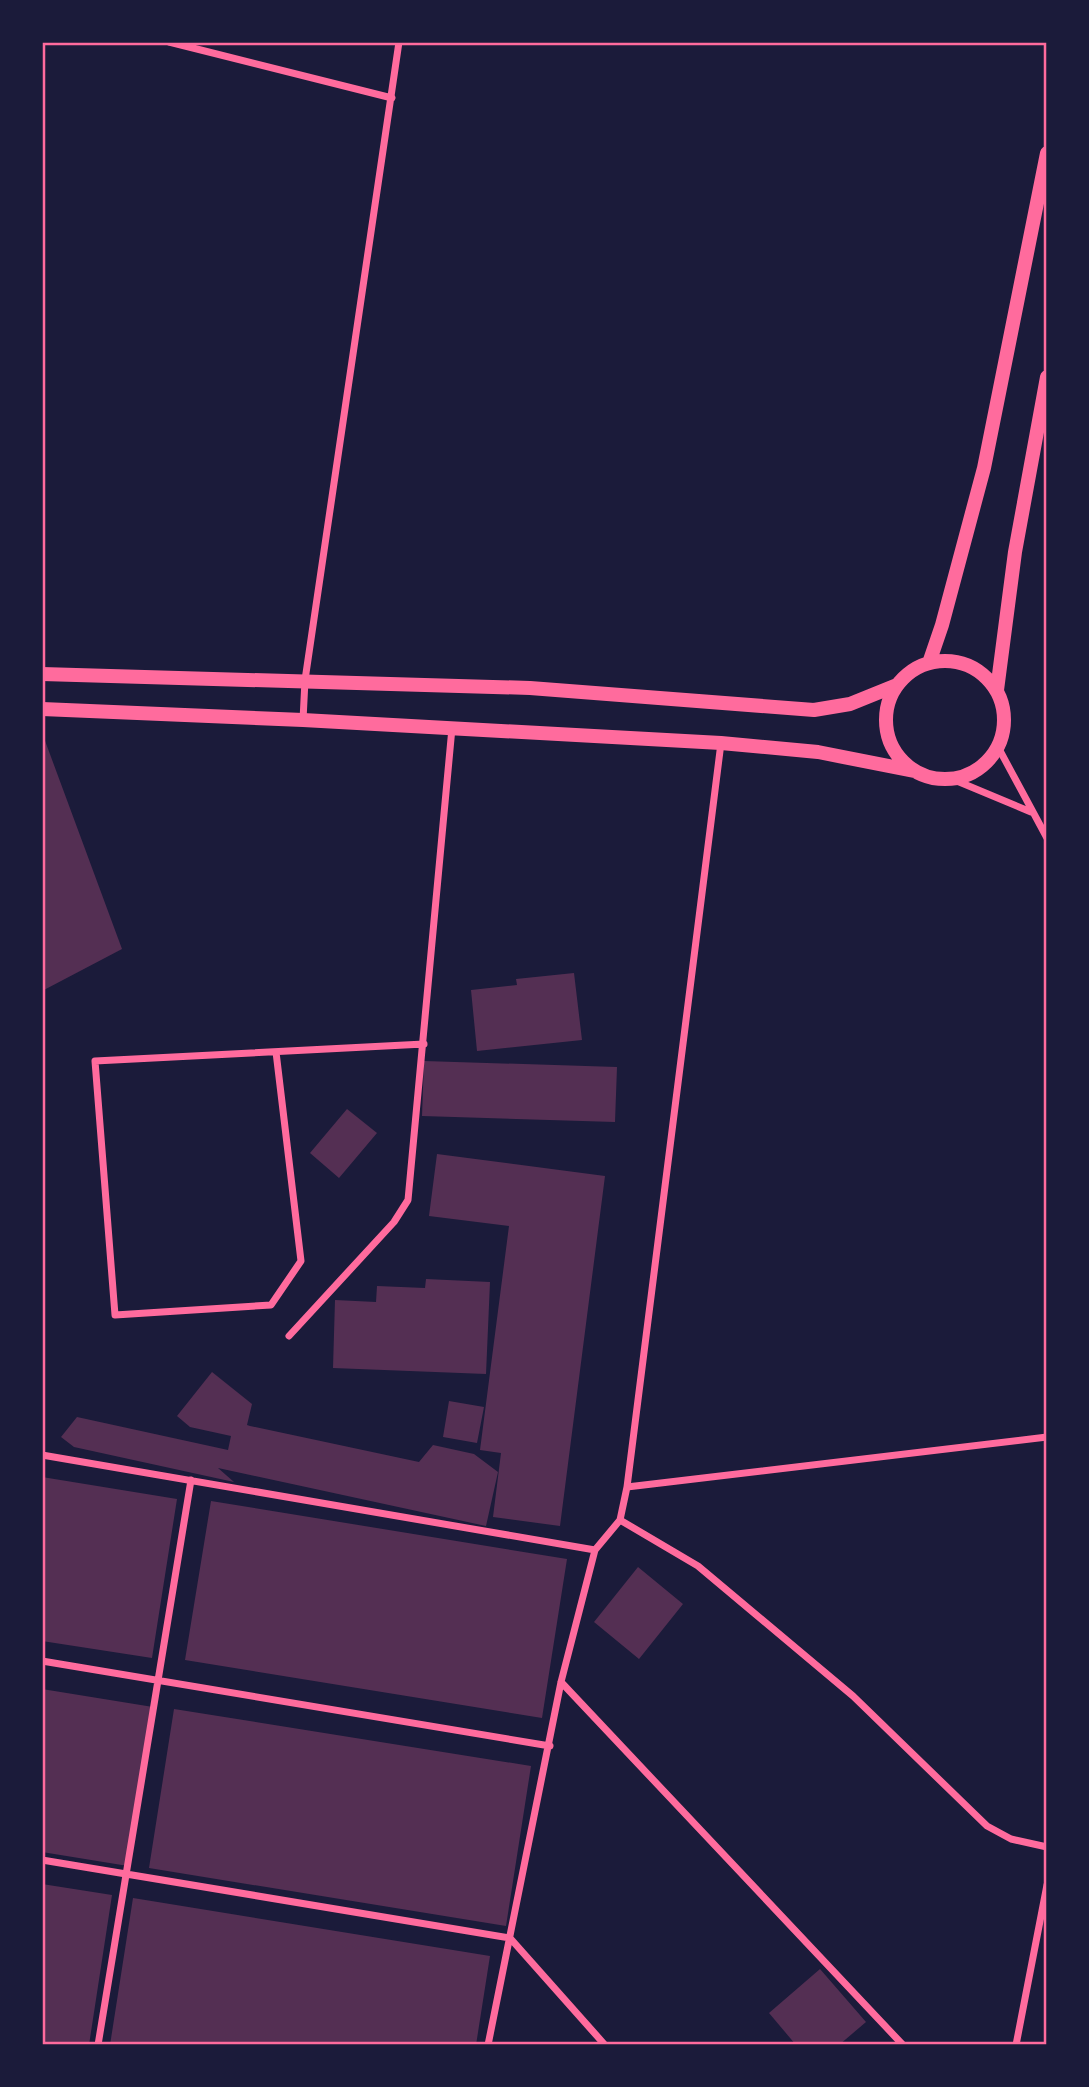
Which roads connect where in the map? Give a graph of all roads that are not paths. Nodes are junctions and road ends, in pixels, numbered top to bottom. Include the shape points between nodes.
1 (169, 42) edge
2 (399, 42) edge
3 (392, 98) junction
4 (1047, 153) edge
5 (1047, 377) edge
6 (929, 663) junction
7 (42, 674) edge
8 (305, 680) junction
9 (897, 685) junction
10 (997, 690) junction
11 (42, 709) edge
12 (303, 720) junction
13 (452, 727) junction
14 (721, 743) junction
15 (998, 747) junction
16 (914, 771) junction
17 (952, 779) junction
18 (1031, 812) junction
19 (1047, 838) edge
20 (424, 1044) junction
21 (276, 1052) junction
22 (289, 1336) dead end
23 (1047, 1437) edge
24 (42, 1455) edge
25 (191, 1480) junction
26 (627, 1487) junction
27 (620, 1520) junction
28 (595, 1550) junction
29 (42, 1661) edge
30 (158, 1681) junction
31 (561, 1682) junction
32 (550, 1746) junction
33 (1047, 1847) edge
34 (42, 1860) edge
35 (127, 1874) junction
36 (1047, 1885) edge
37 (510, 1938) junction
38 (98, 2045) edge
39 (488, 2045) edge
40 (605, 2045) edge
41 (903, 2045) edge
42 (1016, 2045) edge

1 - 3 street
2 - 3 street
3 - 8 street
4 - 6 main road via 984,468
5 - 10 main road via 1015,552
6 - 9 main road via 911,671
6 - 10 main road via 967,665
7 - 8 main road
8 - 9 main road via 530,688 814,710 850,704
8 - 12 street
9 - 16 main road via 888,702 889,741
10 - 15 main road via 1004,718
11 - 12 main road
12 - 13 main road
13 - 14 main road
13 - 20 street
14 - 16 main road via 818,752
14 - 26 street
15 - 17 main road via 971,774
15 - 18 street
16 - 17 main road
17 - 18 street
18 - 19 street
20 - 21 street
20 - 22 street via 408,1200 394,1222
21 - 21 street via 95,1061 115,1315 271,1305 300,1261
23 - 26 street
24 - 25 street
25 - 28 street
25 - 30 street
26 - 27 street
27 - 28 street
27 - 33 street via 719,1583 853,1696 987,1826 1011,1839
28 - 31 street
29 - 30 street
30 - 32 street
30 - 35 street
31 - 32 street
31 - 41 street
32 - 37 street
34 - 35 street
35 - 37 street
35 - 38 street
36 - 42 street
37 - 39 street
37 - 40 street

